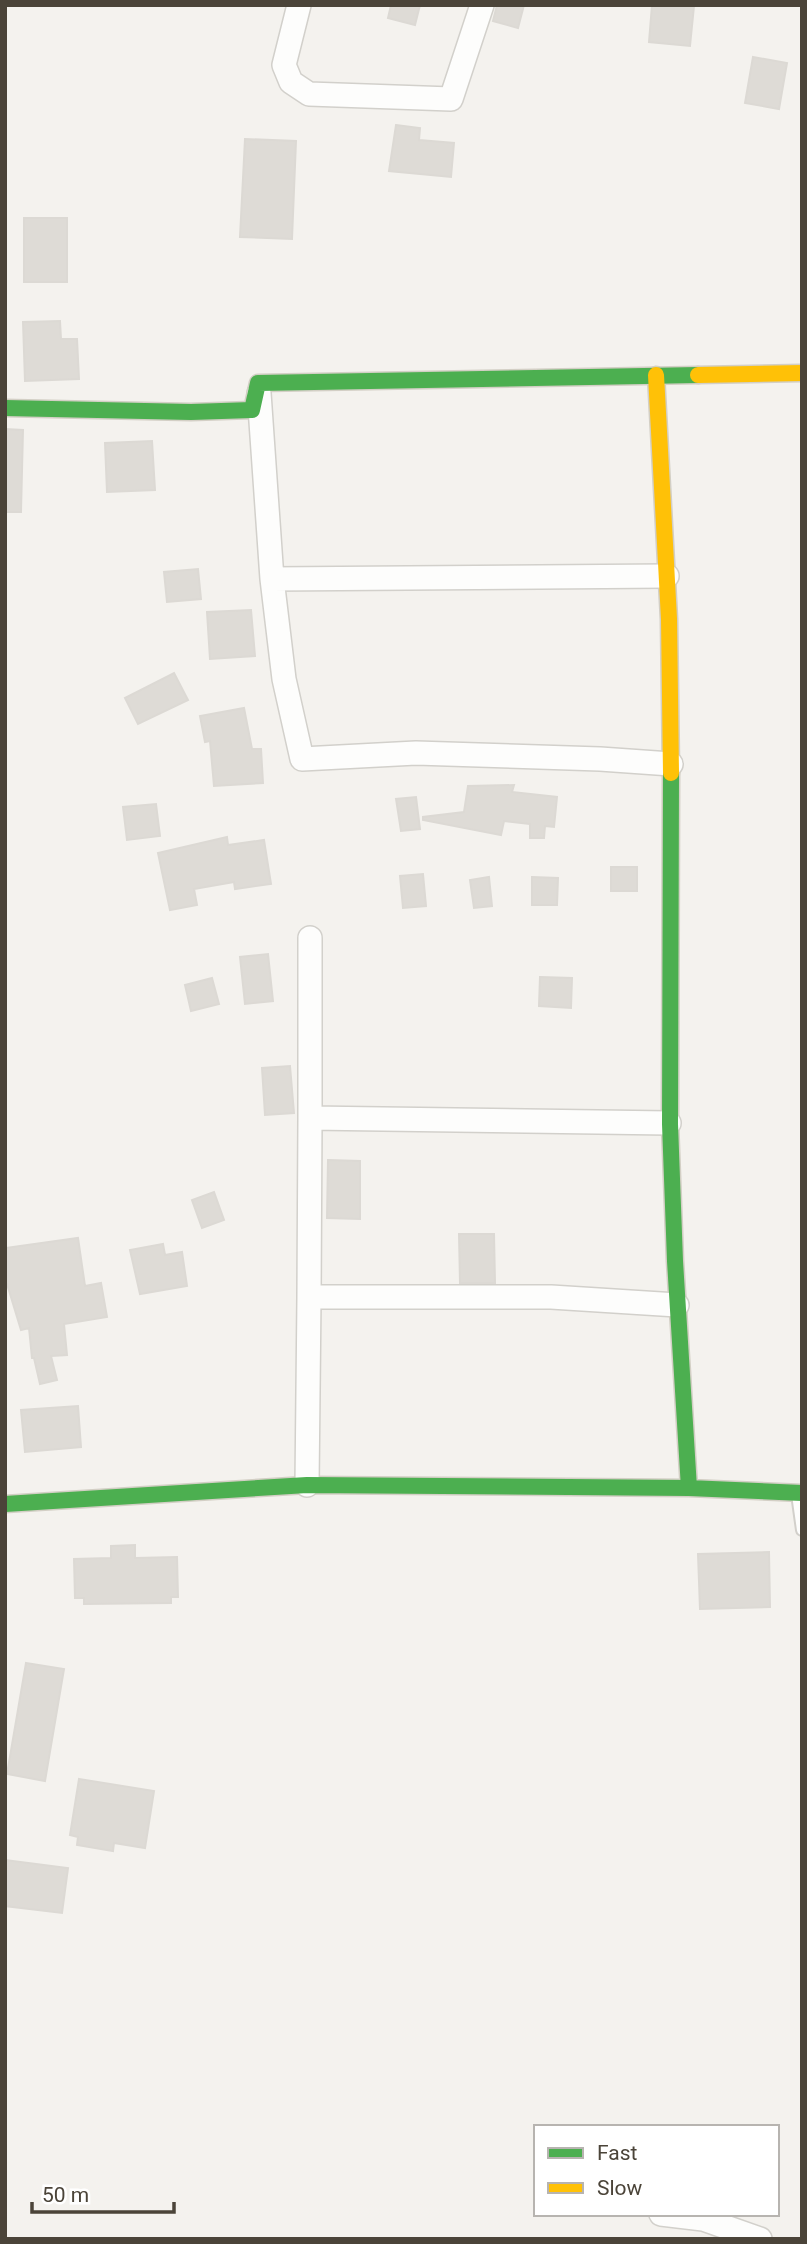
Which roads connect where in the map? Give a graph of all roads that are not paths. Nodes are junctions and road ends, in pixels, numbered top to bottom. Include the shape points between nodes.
1 (299, 5) edge
2 (482, 5) edge
3 (802, 373) edge
4 (656, 375) junction
5 (258, 383) junction
6 (5, 408) edge
7 (667, 576) junction
8 (272, 579) junction
9 (671, 765) junction
10 (310, 939) dead end
11 (310, 1118) junction
12 (670, 1123) junction
13 (309, 1297) junction
14 (677, 1305) junction
15 (307, 1485) junction
16 (690, 1488) junction
17 (799, 1493) edge
18 (5, 1504) edge
19 (802, 1530) edge
20 (678, 2216) edge
21 (760, 2239) edge

1 - 2 street via 284,65 291,82 309,94 451,99
3 - 4 street
4 - 5 street
4 - 7 street
5 - 6 street via 252,410
5 - 8 street
7 - 8 street
7 - 9 street
8 - 9 street via 284,679 302,759 416,753
9 - 12 street
10 - 11 street
11 - 12 street
11 - 13 street
12 - 14 street
13 - 14 street via 551,1297
13 - 15 street
14 - 16 street
15 - 16 street
15 - 18 street
16 - 17 street
17 - 19 lane
20 - 21 street via 704,2219

